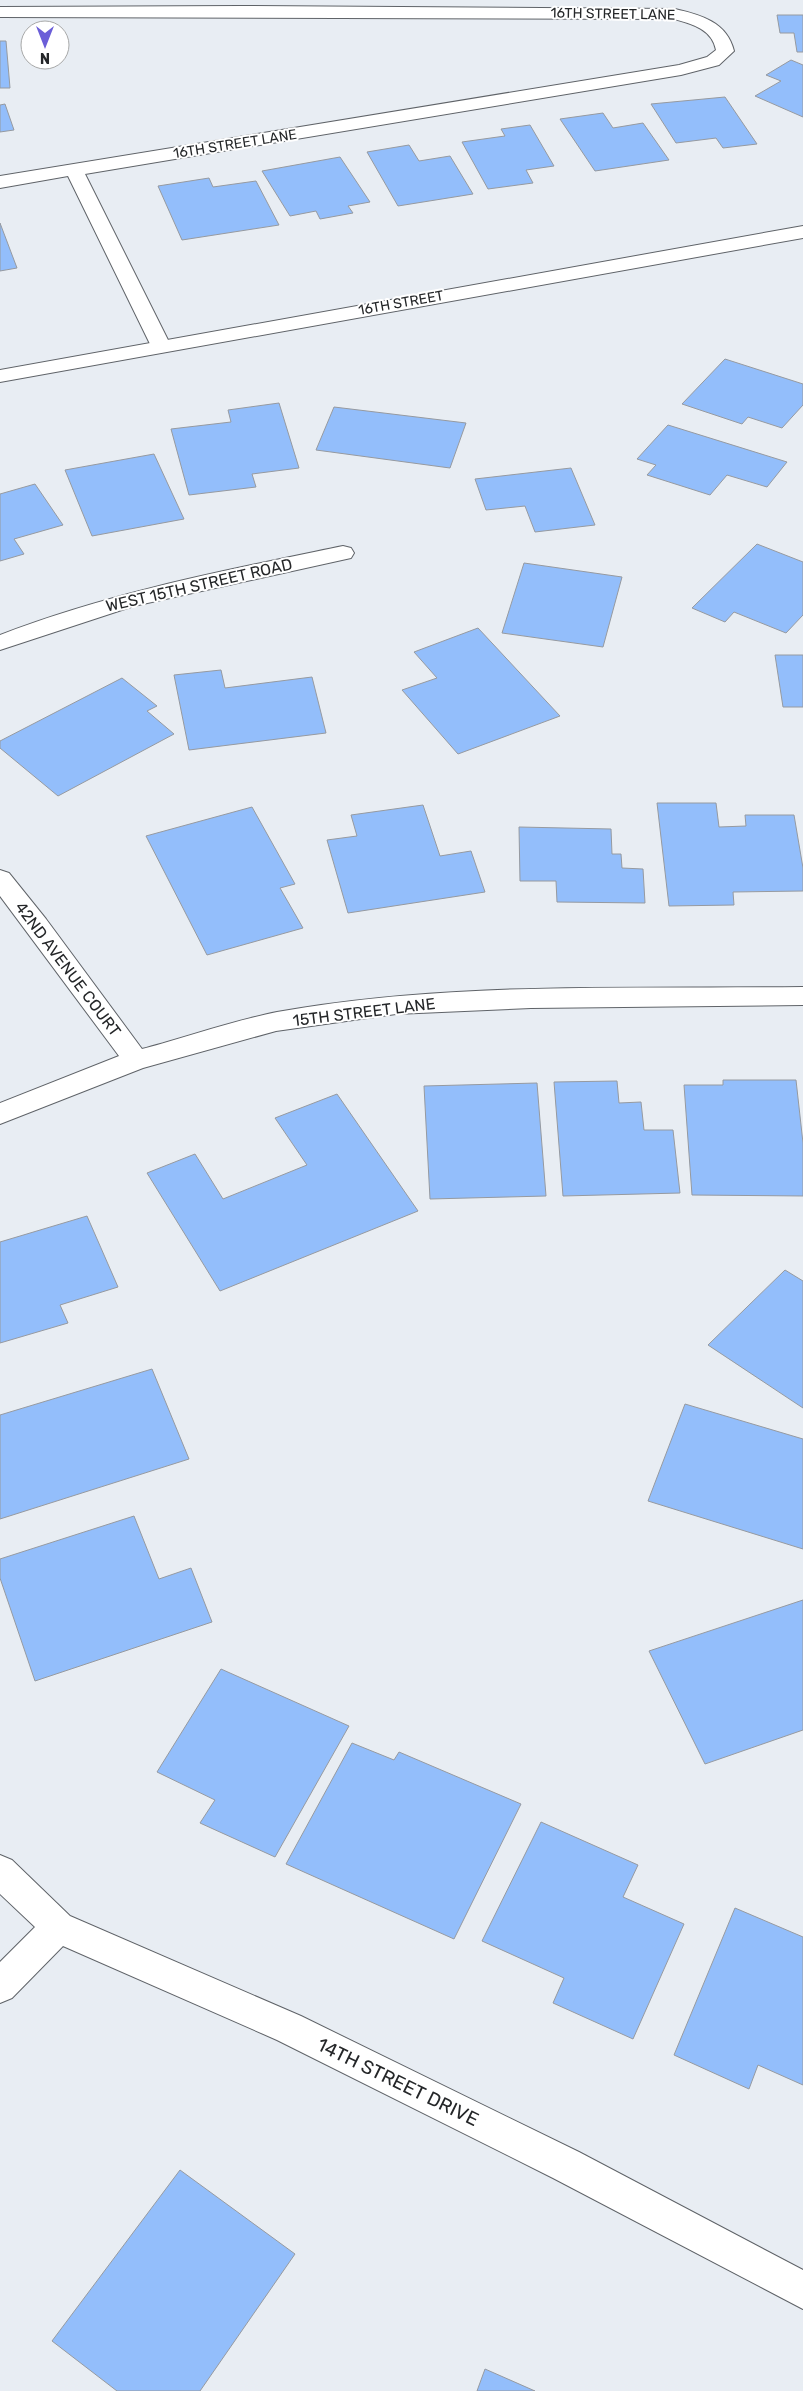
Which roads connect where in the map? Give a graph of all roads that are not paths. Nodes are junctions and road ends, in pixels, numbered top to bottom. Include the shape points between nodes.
1 (0, 12) edge
2 (74, 170) junction
3 (0, 182) edge
4 (803, 232) edge
5 (161, 346) junction
6 (0, 376) edge
7 (343, 553) dead end
8 (0, 643) edge
9 (0, 879) edge
10 (803, 996) edge
11 (136, 1060) junction
12 (0, 1114) edge
13 (0, 1871) edge
14 (58, 1928) junction
15 (0, 1986) edge
16 (803, 2290) edge

1 - 2 street, 16TH STREET LANE via 240,10 675,14 714,29 724,41 725,51 713,61 681,70
2 - 3 street, 16TH STREET LANE
2 - 5 street
4 - 5 street, 16TH STREET
5 - 6 street, 16TH STREET
7 - 8 street, WEST 15TH STREET ROAD via 135,597 36,628
9 - 11 street, 42ND AVENUE COURT
10 - 11 street, 15TH STREET LANE via 531,999 396,1005 276,1022
11 - 12 street, 15TH STREET LANE
13 - 14 street, 14TH STREET DRIVE
14 - 15 street
14 - 16 street, 14TH STREET DRIVE via 298,2033 566,2165

